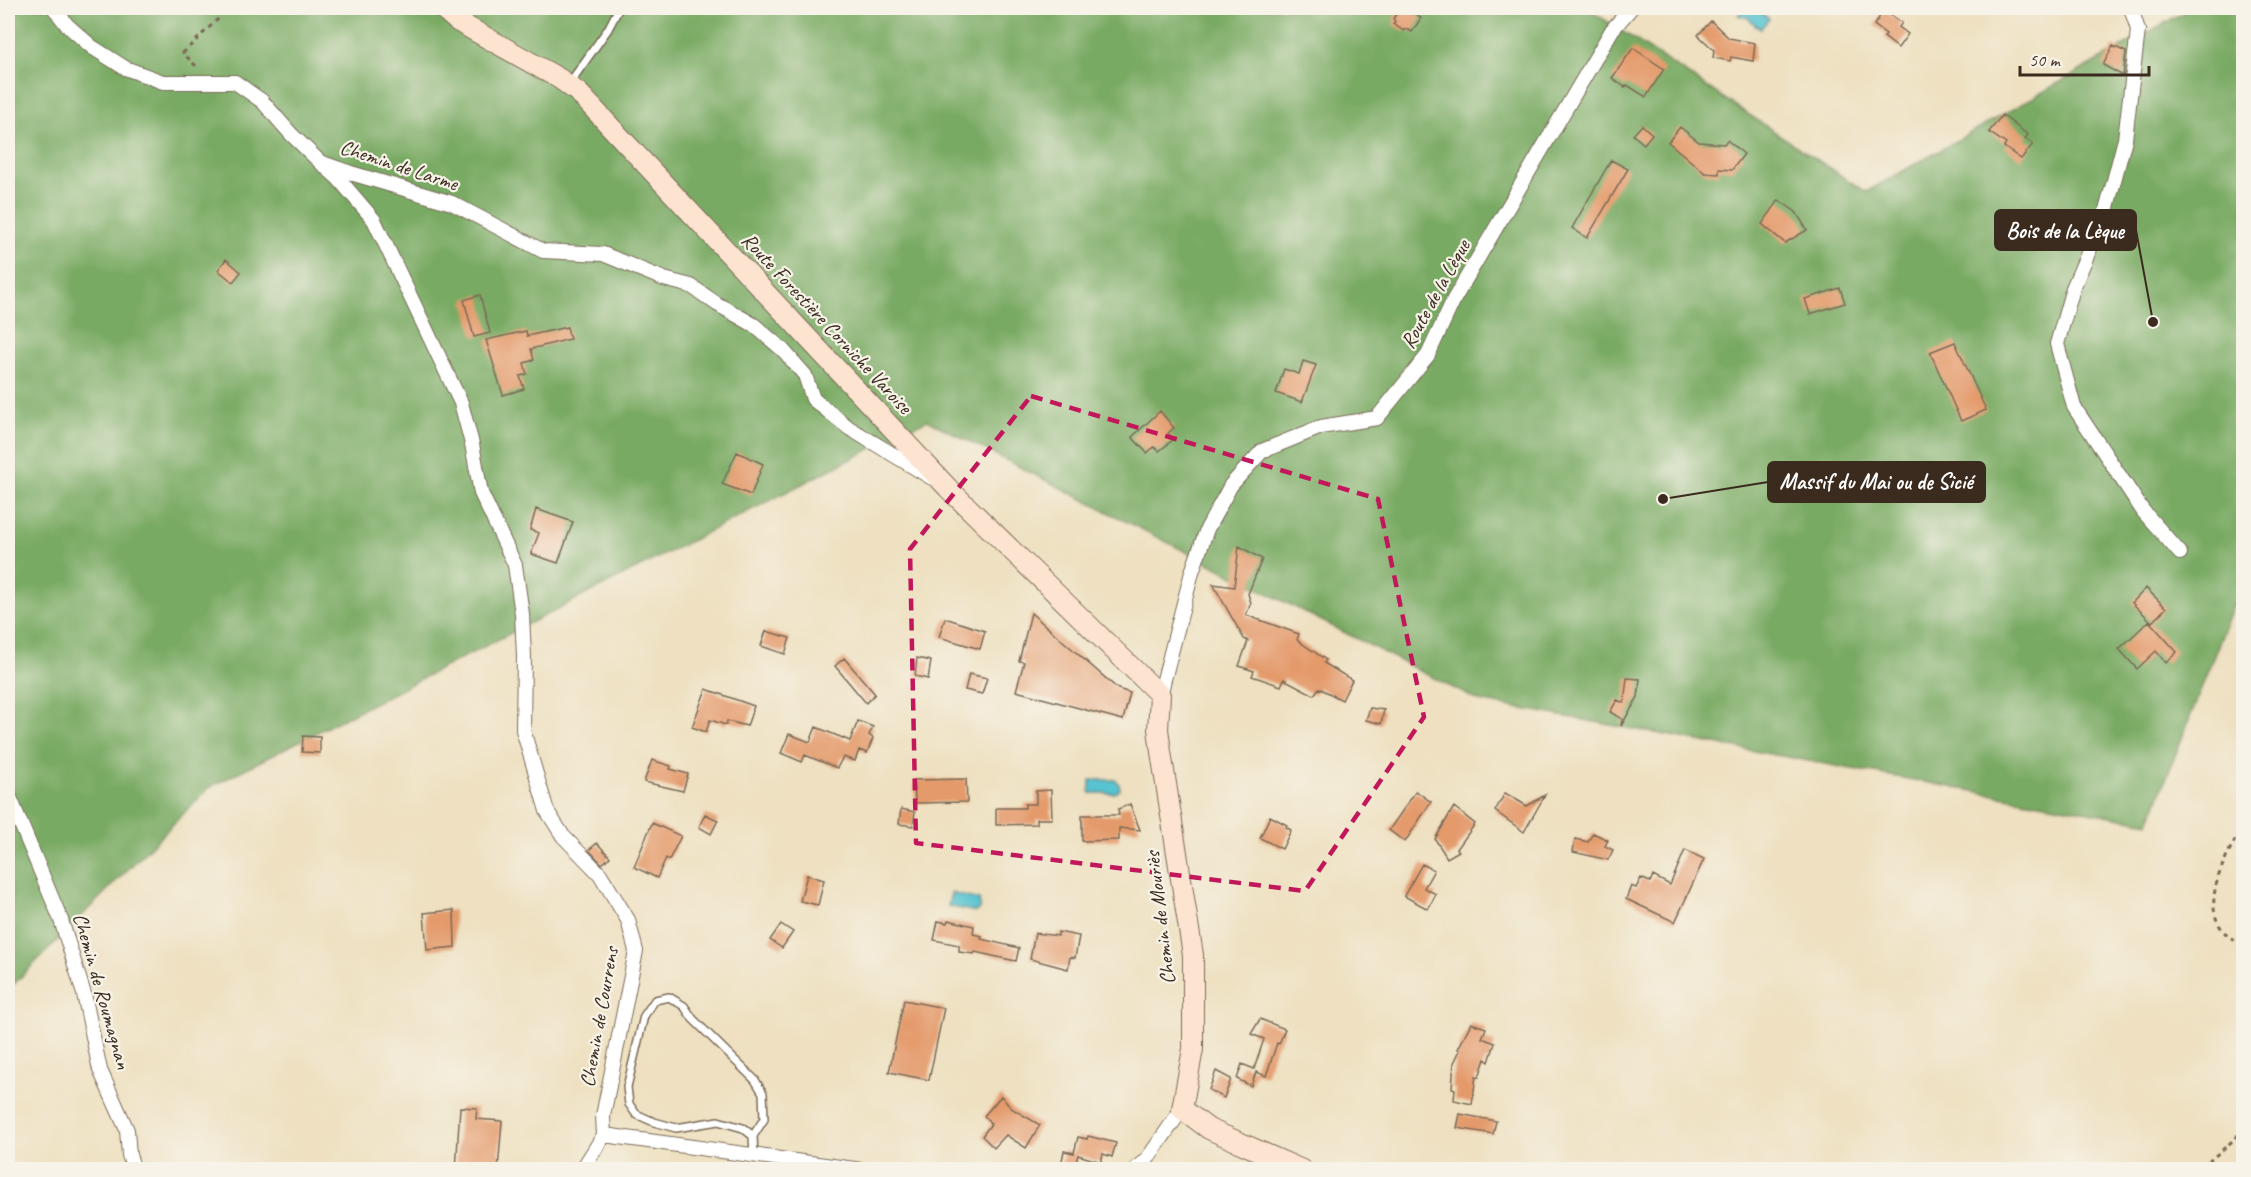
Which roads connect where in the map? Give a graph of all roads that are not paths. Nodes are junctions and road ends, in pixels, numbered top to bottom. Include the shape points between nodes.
1 (54, 8) edge
2 (442, 8) edge
3 (619, 8) edge
4 (1631, 8) edge
5 (2132, 8) edge
6 (569, 84) junction
7 (320, 162) junction
8 (948, 488) junction
9 (2180, 553) dead end
10 (1160, 695) junction
11 (8, 793) edge
12 (1182, 1108) junction
13 (604, 1135) junction
14 (753, 1136) junction
15 (754, 1155) junction
16 (134, 1170) edge
17 (582, 1170) edge
18 (862, 1170) edge
19 (1134, 1170) edge
20 (1302, 1170) edge

1 - 7 street, Chemin de Larme via 67,26 125,68 163,82 235,82 262,101
2 - 6 street, Route Forestière Corniche Varoise via 457,21
3 - 6 lane
4 - 10 street, Route de la Lèque via 1612,30 1454,300 1428,355 1377,418 1321,427 1262,451 1231,485 1203,540 1192,572
5 - 9 street via 2138,30 2125,139 2106,211 2073,288 2057,344 2074,407 2144,511
6 - 8 street, Route Forestière Corniche Varoise
7 - 8 street, Chemin de Larme via 453,203 543,251 603,254 691,286 754,325 783,350 805,375 813,399 849,428
7 - 13 street, Chemin de Courrens via 374,220 461,403 481,493 515,565 522,614 523,730 547,811 563,836 600,874 628,920 636,951 603,1116
8 - 10 street, Route Forestière Corniche Varoise
10 - 12 street, Chemin de Mouriès via 1158,729 1192,955 1193,1049
11 - 16 street, Chemin de Roumagnan via 61,920 84,994 100,1070 127,1130
12 - 19 street via 1148,1158
12 - 20 street via 1209,1130
13 - 15 street
13 - 17 street, Chemin de Courrens
14 - 14 lane via 743,1128 718,1121 676,1128 636,1114 629,1104 627,1087 644,1016 655,1000 669,996 684,1006 755,1080 765,1103 764,1119
14 - 15 lane
15 - 18 street

